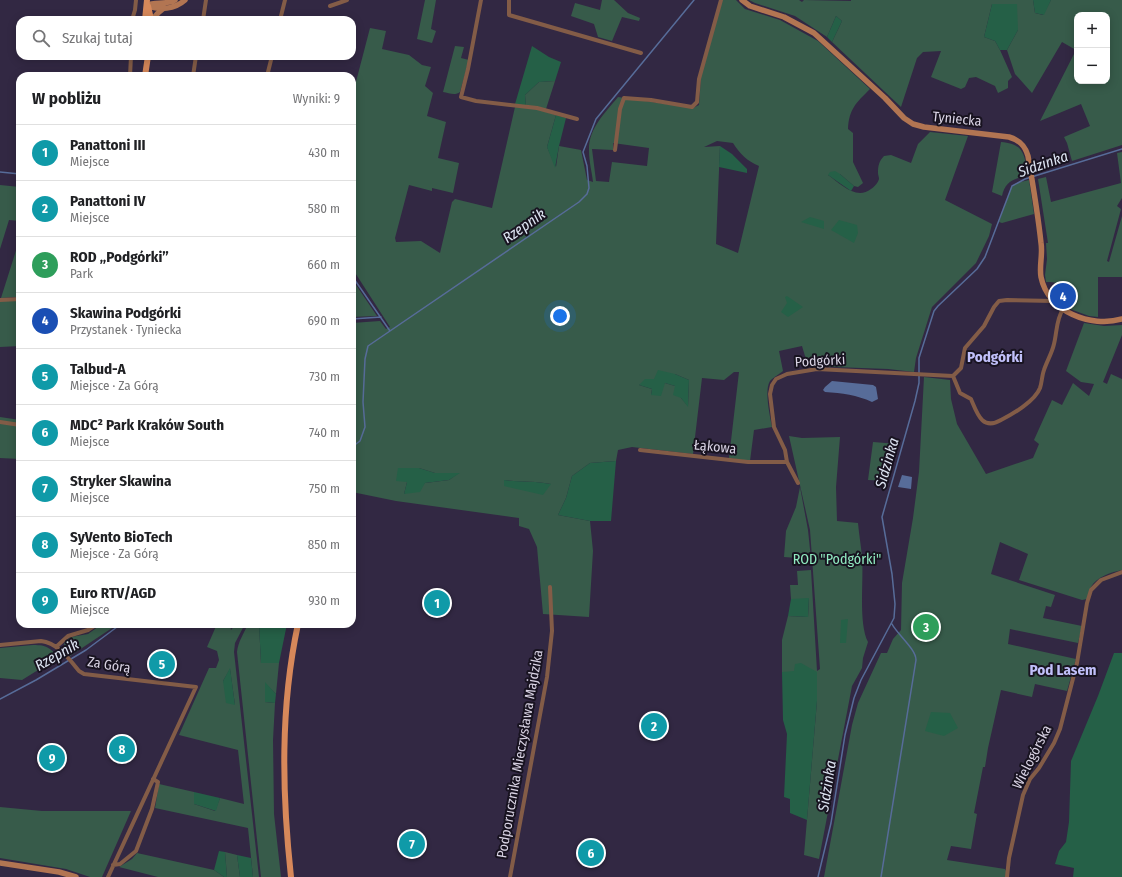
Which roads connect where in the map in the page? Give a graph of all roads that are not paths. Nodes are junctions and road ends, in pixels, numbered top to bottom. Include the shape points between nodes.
1 (136, 0) edge
2 (176, 0) edge
3 (185, 0) edge
4 (206, 0) edge
5 (285, 0) edge
6 (347, 0) edge
7 (481, 0) edge
8 (509, 0) edge
9 (721, 0) edge
10 (742, 0) edge
11 (147, 2) edge
12 (330, 6) dead end
13 (164, 8) junction
14 (133, 16) edge
15 (145, 16) edge
16 (150, 16) edge
17 (155, 16) edge
18 (203, 16) edge
19 (281, 16) edge
20 (641, 53) dead end
21 (130, 60) edge
22 (144, 60) edge
23 (147, 60) edge
24 (195, 60) edge
25 (271, 60) edge
26 (130, 72) edge
27 (145, 72) edge
28 (146, 72) edge
29 (194, 72) edge
30 (268, 72) edge
31 (577, 119) dead end
32 (615, 150) dead end
33 (16, 299) edge
34 (0, 300) edge
35 (1054, 301) junction
36 (1062, 309) junction
37 (1122, 319) edge
38 (953, 376) junction
39 (0, 422) edge
40 (16, 424) edge
41 (640, 450) dead end
42 (787, 462) junction
43 (798, 483) dead end
44 (1122, 572) edge
45 (550, 587) dead end
46 (91, 628) edge
47 (297, 628) edge
48 (0, 645) edge
49 (56, 647) junction
50 (153, 779) junction
51 (0, 863) edge
52 (113, 865) junction
53 (76, 877) edge
54 (108, 877) edge
55 (291, 877) edge
56 (510, 877) edge
57 (1007, 877) edge

1 - 14 street
2 - 11 street
3 - 13 street via 176,6
4 - 18 street
5 - 19 street
6 - 12 street
7 - 31 street via 461,97 537,108
8 - 20 street via 509,15
9 - 32 street via 699,79 697,102 692,107 624,98 620,109
10 - 35 street, Tyniecka via 750,6 784,17 814,33 913,124 1018,140 1027,150 1031,173 1042,244 1041,277
11 - 13 street via 154,8
11 - 15 main road
11 - 16 main road
13 - 17 street
21 - 26 street
22 - 27 main road
23 - 28 main road
24 - 29 street
25 - 30 street
33 - 34 street
35 - 36 street, Tyniecka
35 - 38 street via 999,301 984,326 966,348 961,368
36 - 37 street, Tyniecka via 1096,321
36 - 38 street via 1058,315 1054,345 1043,370 1041,387 1036,395 1012,414 996,423 986,423 978,417 971,399 960,393
38 - 42 street, Podgórki via 817,369 787,374 776,379 770,394 772,416
39 - 40 street
41 - 42 street, Łąkowa via 748,462
42 - 43 street, Podgórki
44 - 57 street, Wielogórska via 1101,580 1091,590 1077,663 1060,728 1023,795
45 - 56 street, Podporucznika Mieczysława Majdzika via 552,631 548,677
46 - 49 street via 68,636
47 - 55 main road via 288,685 284,741 285,812
48 - 49 street, Za Górą via 41,641
49 - 50 street, Za Górą via 79,671 89,675 196,687
50 - 52 street, Za Górą
50 - 52 street via 158,782 152,809 136,850 120,864
51 - 53 street
52 - 54 street, Za Górą

